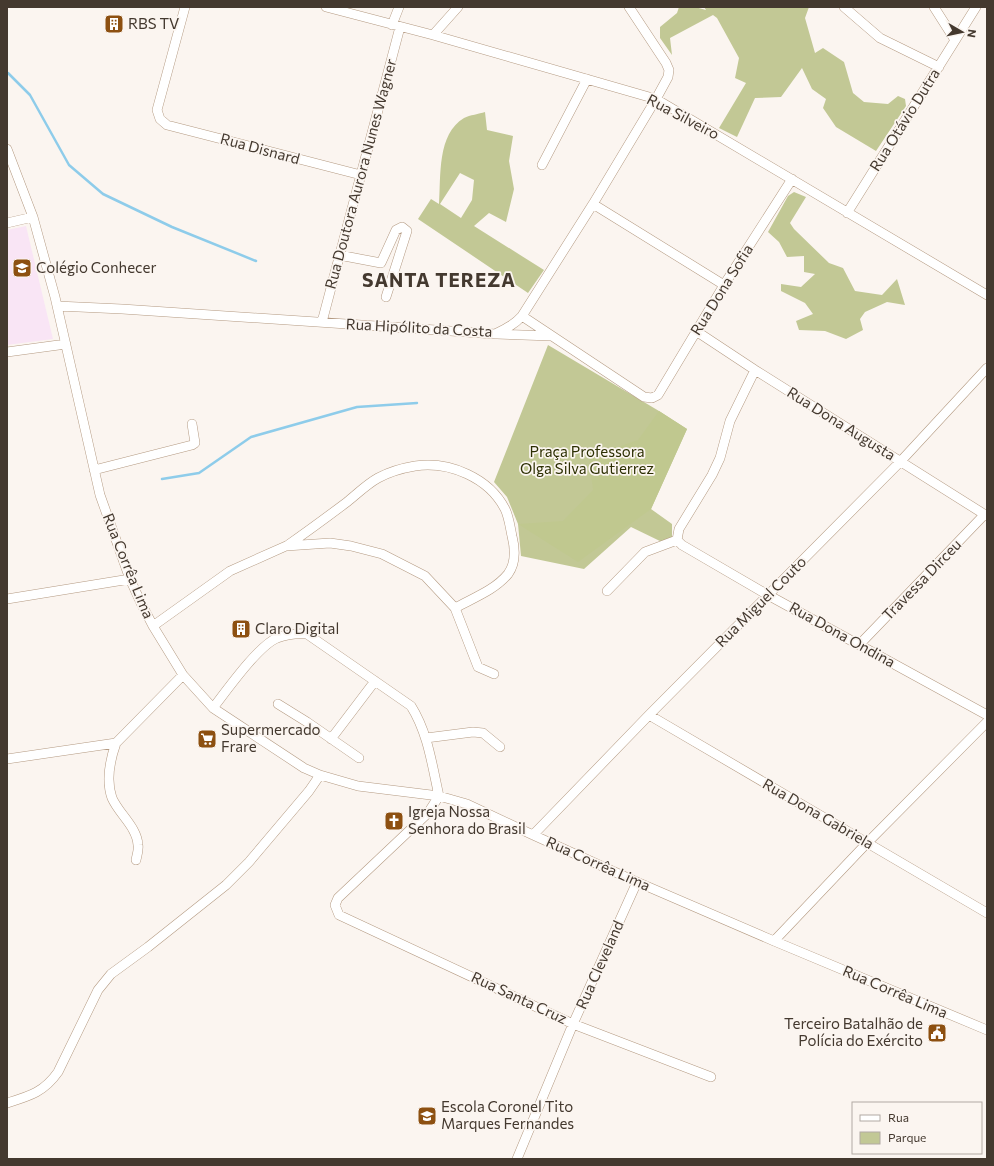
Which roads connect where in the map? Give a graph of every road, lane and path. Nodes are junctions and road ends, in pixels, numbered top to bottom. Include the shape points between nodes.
1 (185, 7) edge
2 (326, 7) edge
3 (399, 7) edge
4 (458, 7) edge
5 (629, 7) edge
6 (844, 7) edge
7 (934, 7) edge
8 (976, 7) edge
9 (396, 26) junction
10 (433, 35) junction
11 (955, 40) junction
12 (939, 67) junction
13 (587, 79) junction
14 (656, 99) junction
15 (7, 149) edge
16 (542, 165) dead end
17 (360, 175) junction
18 (792, 179) junction
19 (593, 204) junction
20 (847, 213) junction
21 (33, 218) junction
22 (7, 223) edge
23 (340, 255) junction
24 (724, 285) junction
25 (987, 295) edge
26 (386, 297) dead end
27 (57, 306) junction
28 (522, 316) junction
29 (322, 322) junction
30 (696, 331) junction
31 (494, 334) junction
32 (552, 336) junction
33 (66, 344) junction
34 (7, 352) edge
35 (987, 368) edge
36 (755, 370) junction
37 (192, 424) dead end
38 (900, 462) junction
39 (94, 470) junction
40 (986, 515) edge
41 (677, 540) junction
42 (286, 546) junction
43 (130, 578) junction
44 (607, 591) dead end
45 (768, 595) junction
46 (7, 598) edge
47 (455, 608) junction
48 (153, 626) junction
49 (859, 645) junction
50 (494, 674) dead end
51 (183, 675) junction
52 (375, 681) junction
53 (278, 704) dead end
54 (213, 708) junction
55 (649, 715) junction
56 (987, 715) edge
57 (987, 722) edge
58 (426, 738) junction
59 (331, 739) junction
60 (116, 743) junction
61 (500, 746) dead end
62 (359, 758) dead end
63 (7, 759) edge
64 (320, 775) junction
65 (439, 796) junction
66 (533, 835) junction
67 (867, 843) junction
68 (136, 860) dead end
69 (637, 882) junction
70 (987, 913) edge
71 (774, 941) junction
72 (573, 1024) junction
73 (987, 1030) edge
74 (712, 1077) dead end
75 (7, 1102) edge
76 (517, 1159) edge

1 - 17 street, Rua Disnard via 157,110 160,119 167,124
2 - 9 street, Rua Silveiro
3 - 9 street, Rua Doutora Aurora Nunes Wagner
4 - 10 street
5 - 14 street, Rua Hipólito da Costa via 669,70
6 - 12 street via 880,38
7 - 11 street
8 - 11 street, Rua Otávio Dutra
9 - 10 street, Rua Silveiro
9 - 17 street, Rua Doutora Aurora Nunes Wagner
10 - 13 street, Rua Silveiro
11 - 12 street, Rua Otávio Dutra
12 - 20 street, Rua Otávio Dutra
13 - 14 street, Rua Silveiro
13 - 16 street
14 - 18 street, Rua Silveiro
14 - 19 street, Rua Hipólito da Costa
15 - 21 street, Rua Corrêa Lima
17 - 23 street, Rua Doutora Aurora Nunes Wagner
18 - 20 street, Rua Silveiro
18 - 24 street, Rua Dona Sofia
19 - 24 street
19 - 28 street, Rua Hipólito da Costa
20 - 25 street, Rua Silveiro
21 - 22 street
21 - 27 street, Rua Corrêa Lima
23 - 26 street via 381,263 396,230 402,227 407,232
23 - 29 street, Rua Doutora Aurora Nunes Wagner
24 - 30 street, Rua Dona Sofia
27 - 29 street, Rua Hipólito da Costa
27 - 33 street, Rua Corrêa Lima
28 - 31 street, Rua Hipólito da Costa via 511,326
28 - 32 street
29 - 31 street, Rua Hipólito da Costa
30 - 32 street, Rua Dona Sofia via 658,394 652,398 644,397
30 - 36 street, Rua Dona Augusta
31 - 32 street
33 - 34 street
33 - 39 street, Rua Corrêa Lima
35 - 38 street, Rua Miguel Couto
36 - 38 street, Rua Dona Augusta
36 - 41 street via 730,421 720,458 679,529
37 - 39 street via 195,443 192,445
38 - 40 street, Rua Dona Augusta
38 - 45 street, Rua Miguel Couto
39 - 43 street, Rua Corrêa Lima via 100,495
40 - 49 street, Travessa Dirceu
41 - 44 street via 645,552
41 - 45 street, Rua Dona Ondina
42 - 47 street via 330,543 382,554 425,576
42 - 47 street via 378,478 416,466 455,468 470,474 497,496 506,511 515,556 509,573 496,585
42 - 48 street via 230,571
43 - 46 street
43 - 48 street, Rua Corrêa Lima
45 - 49 street, Rua Dona Ondina
45 - 55 street, Rua Miguel Couto
47 - 50 street via 478,667
48 - 51 street, Rua Corrêa Lima
49 - 56 street, Rua Dona Ondina
51 - 54 street, Rua Corrêa Lima
51 - 60 street
52 - 54 street via 307,634 290,633 276,638 262,648
52 - 58 street via 411,706
52 - 59 street
53 - 59 street
54 - 64 street, Rua Corrêa Lima via 304,768
55 - 66 street, Rua Miguel Couto
55 - 67 street, Rua Dona Gabriela
57 - 67 street
58 - 61 street via 483,733
58 - 65 street
59 - 62 street
60 - 63 street
60 - 68 street via 111,757 109,780 112,797 135,834 138,844
64 - 65 street, Rua Corrêa Lima via 358,786
64 - 75 street via 249,862 226,885 111,974 98,990 58,1072 51,1081 41,1091
65 - 66 street, Rua Corrêa Lima via 467,804
65 - 72 street, Rua Santa Cruz via 428,813 338,898 335,905 339,915
66 - 69 street, Rua Corrêa Lima
67 - 70 street, Rua Dona Gabriela
67 - 71 street
69 - 71 street, Rua Corrêa Lima
69 - 72 street, Rua Cleveland
71 - 73 street, Rua Corrêa Lima
72 - 74 street, Rua Santa Cruz
72 - 76 street, Rua Cleveland

